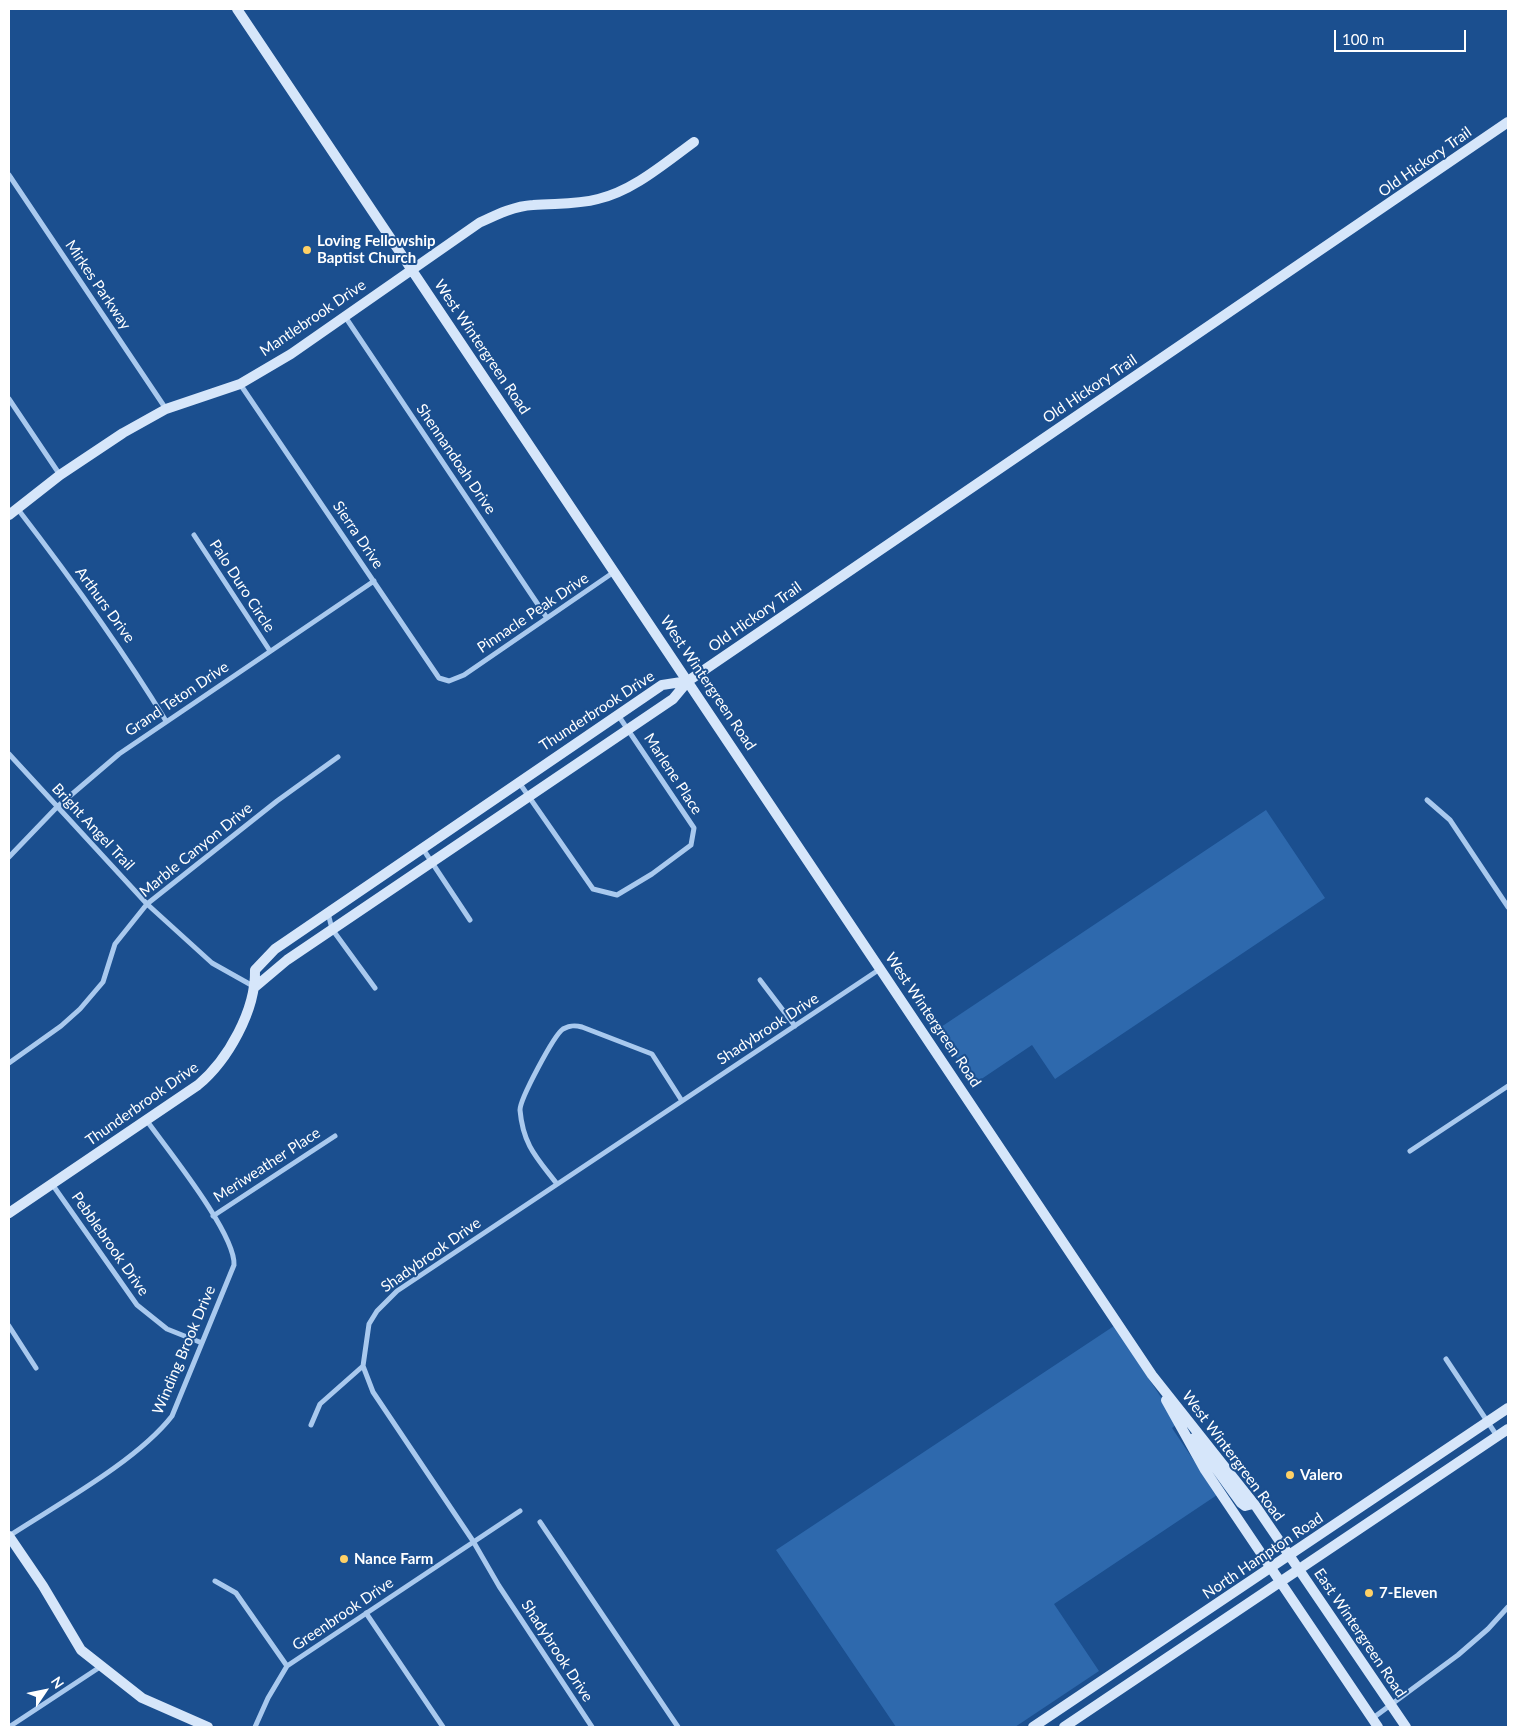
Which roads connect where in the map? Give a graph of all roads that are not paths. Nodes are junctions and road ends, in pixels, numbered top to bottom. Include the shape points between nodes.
1 (237, 9) edge
2 (1508, 122) edge
3 (694, 142) dead end
4 (9, 175) edge
5 (412, 269) junction
6 (344, 315) junction
7 (240, 384) junction
8 (9, 399) edge
9 (166, 409) junction
10 (60, 475) junction
11 (13, 511) edge
12 (194, 535) dead end
13 (615, 572) junction
14 (374, 581) junction
15 (547, 618) junction
16 (270, 650) junction
17 (464, 674) joint
18 (688, 681) junction
19 (618, 714) junction
20 (166, 721) junction
21 (628, 728) junction
22 (9, 754) edge
23 (338, 757) dead end
24 (518, 781) junction
25 (528, 795) junction
26 (1427, 800) dead end
27 (57, 807) junction
28 (423, 848) junction
29 (9, 857) edge
30 (432, 862) junction
31 (147, 904) junction
32 (1508, 907) edge
33 (327, 912) junction
34 (470, 920) dead end
35 (332, 929) junction
36 (880, 968) junction
37 (760, 980) dead end
38 (255, 987) junction
39 (375, 988) dead end
40 (794, 1026) junction
41 (9, 1063) edge
42 (1508, 1086) edge
43 (682, 1101) junction
44 (147, 1121) junction
45 (335, 1136) dead end
46 (1410, 1152) dead end
47 (52, 1184) junction
48 (557, 1184) junction
49 (9, 1213) edge
50 (213, 1216) junction
51 (9, 1326) edge
52 (202, 1343) junction
53 (1446, 1359) dead end
54 (363, 1366) junction
55 (36, 1368) dead end
56 (1152, 1375) junction
57 (1169, 1406) junction
58 (1508, 1408) edge
59 (1488, 1422) junction
60 (311, 1425) dead end
61 (1508, 1429) edge
62 (1497, 1437) junction
63 (1253, 1504) junction
64 (520, 1511) dead end
65 (540, 1522) dead end
66 (9, 1536) edge
67 (473, 1541) junction
68 (1288, 1556) junction
69 (1271, 1568) junction
70 (1299, 1571) junction
71 (215, 1581) dead end
72 (1280, 1583) junction
73 (1508, 1607) edge
74 (366, 1613) junction
75 (287, 1666) junction
76 (100, 1667) junction
77 (1101, 1682) junction
78 (1111, 1696) junction
79 (1391, 1706) junction
80 (1375, 1723) edge
81 (10, 1727) edge
82 (208, 1727) edge
83 (255, 1727) edge
84 (443, 1727) edge
85 (592, 1727) edge
86 (678, 1727) edge
87 (1033, 1727) edge
88 (1064, 1727) edge
89 (1406, 1727) edge

1 - 5 main road, West Wintergreen Road
2 - 18 main road, Old Hickory Trail
3 - 5 main road, Mantlebrook Drive via 623,190 576,204 514,208 479,223
4 - 9 street, Mirkes Parkway
5 - 6 main road, Mantlebrook Drive
5 - 13 main road, West Wintergreen Road
6 - 7 main road, Mantlebrook Drive via 291,354
6 - 15 street, Shennandoah Drive
7 - 9 main road, Mantlebrook Drive
7 - 14 street, Sierra Drive
8 - 10 street
9 - 10 main road, Mantlebrook Drive
10 - 11 main road, Mantlebrook Drive
11 - 20 street, Arthurs Drive via 93,608
12 - 16 street, Palo Duro Circle
13 - 15 street, Pinnacle Peak Drive
13 - 18 main road, West Wintergreen Road
14 - 16 street, Grand Teton Drive
14 - 17 street, Sierra Drive via 439,678 449,681
15 - 17 street, Pinnacle Peak Drive
16 - 20 street, Grand Teton Drive
18 - 19 main road, Thunderbrook Drive via 662,685
18 - 21 main road, Thunderbrook Drive via 673,699
18 - 36 main road, West Wintergreen Road
19 - 21 street, Marlene Place
19 - 24 main road, Thunderbrook Drive
20 - 27 street, Grand Teton Drive via 119,754
21 - 25 main road, Thunderbrook Drive
21 - 25 street, Marlene Place via 694,828 691,845 652,874 617,895 593,889
22 - 27 street, Bright Angel Trail
23 - 31 street, Marble Canyon Drive via 277,800
24 - 25 street, Marlene Place
24 - 28 main road, Thunderbrook Drive
25 - 30 main road, Thunderbrook Drive
26 - 32 street via 1450,820
27 - 29 street, Grand Teton Drive
27 - 31 street, Bright Angel Trail
28 - 30 street
28 - 33 main road, Thunderbrook Drive
30 - 34 street
30 - 35 main road, Thunderbrook Drive
31 - 38 street, Bright Angel Trail via 212,963
31 - 41 street, Marble Canyon Drive via 115,944 102,982 80,1009 62,1026
33 - 35 street
33 - 38 main road, Thunderbrook Drive via 275,949 255,970
35 - 38 main road, Thunderbrook Drive
35 - 39 street
36 - 40 street, Shadybrook Drive
36 - 56 main road, West Wintergreen Road
37 - 40 street
38 - 44 main road, Thunderbrook Drive via 232,1045 214,1072
40 - 43 street, Shadybrook Drive
42 - 46 street
43 - 48 street, Shadybrook Drive
43 - 48 street via 652,1054 582,1027 573,1025 562,1030 552,1043 520,1108 528,1145
44 - 47 main road, Thunderbrook Drive
44 - 50 street, Winding Brook Drive
45 - 50 street, Meriweather Place
47 - 49 main road, Thunderbrook Drive
47 - 52 street, Pebblebrook Drive via 137,1305 167,1329
48 - 54 street, Shadybrook Drive via 397,1291 369,1324
50 - 52 street, Winding Brook Drive via 234,1256 234,1266
51 - 55 street
52 - 66 street, Winding Brook Drive via 172,1416 159,1433 113,1468
53 - 59 street
54 - 60 street via 320,1404
54 - 67 street, Shadybrook Drive via 373,1392
56 - 57 main road, West Wintergreen Road
56 - 63 main road, West Wintergreen Road
57 - 63 main road via 1241,1503 1245,1506
57 - 69 main road, West Wintergreen Road via 1205,1470
58 - 59 main road, North Hampton Road
59 - 62 street
59 - 68 main road, North Hampton Road
61 - 62 main road
62 - 70 main road
63 - 68 main road, West Wintergreen Road
64 - 67 street, Greenbrook Drive
65 - 86 street
66 - 76 main road via 81,1650
67 - 74 street, Greenbrook Drive
67 - 85 street, Shadybrook Drive
68 - 69 main road, North Hampton Road
68 - 70 main road, East Wintergreen Road
69 - 72 main road
69 - 77 main road, North Hampton Road
70 - 72 main road
70 - 79 main road, East Wintergreen Road
71 - 75 street via 236,1593
72 - 78 main road
72 - 80 main road
73 - 79 street via 1488,1630
74 - 75 street, Greenbrook Drive
74 - 84 street
75 - 83 street, Greenbrook Drive
76 - 81 street
76 - 82 main road via 142,1698
77 - 78 main road
77 - 87 main road, North Hampton Road
78 - 88 main road
79 - 80 street
79 - 89 main road, East Wintergreen Road

